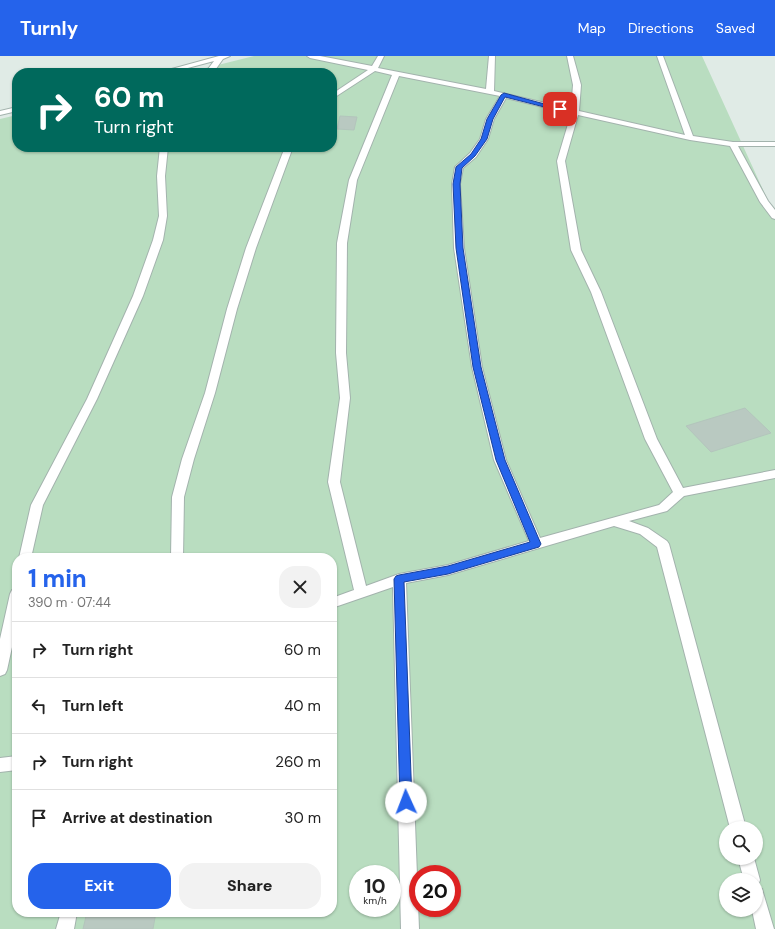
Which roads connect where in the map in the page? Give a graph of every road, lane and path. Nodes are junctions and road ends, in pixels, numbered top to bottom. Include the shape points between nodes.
1 (310, 56) edge
2 (381, 56) edge
3 (492, 56) edge
4 (570, 56) edge
5 (660, 56) edge
6 (223, 57) edge
7 (180, 68) edge
8 (213, 68) edge
9 (374, 69) junction
10 (396, 74) junction
11 (490, 92) junction
12 (337, 93) edge
13 (504, 95) junction
14 (12, 110) edge
15 (0, 113) edge
16 (575, 113) junction
17 (690, 138) junction
18 (733, 144) junction
19 (775, 144) edge
20 (164, 152) edge
21 (287, 152) edge
22 (775, 216) edge
23 (775, 474) edge
24 (680, 494) junction
25 (614, 521) junction
26 (536, 544) junction
27 (26, 553) edge
28 (176, 553) edge
29 (399, 579) junction
30 (361, 592) junction
31 (337, 601) edge
32 (12, 616) edge
33 (0, 670) edge
34 (12, 764) edge
35 (0, 765) edge
36 (736, 821) edge
37 (67, 917) edge
38 (762, 917) edge
39 (65, 929) edge
40 (410, 929) edge
41 (765, 929) edge

1 - 9 street
2 - 9 street
3 - 11 street
4 - 16 street via 578,85
5 - 17 street
6 - 7 street
6 - 8 street
9 - 10 street
9 - 12 street
10 - 11 street
10 - 30 street via 353,180 342,243 341,353 345,398 334,482
11 - 13 street
13 - 16 street
13 - 26 street via 490,119 484,139 473,155 459,167 456,184 459,248 477,367 500,460
14 - 15 street
16 - 17 street
16 - 24 street via 561,161 576,250 596,292 651,440
17 - 18 street
18 - 19 street
18 - 22 street via 764,202
20 - 27 street via 163,216 158,240 138,296 92,400 37,505
21 - 28 street via 251,248 188,459 178,497
23 - 24 street
24 - 25 street via 663,508
25 - 26 street
25 - 36 street via 644,531 663,544
26 - 29 street via 448,570
29 - 30 street
29 - 40 street
30 - 31 street
32 - 33 street
34 - 35 street
37 - 39 street
38 - 41 street

